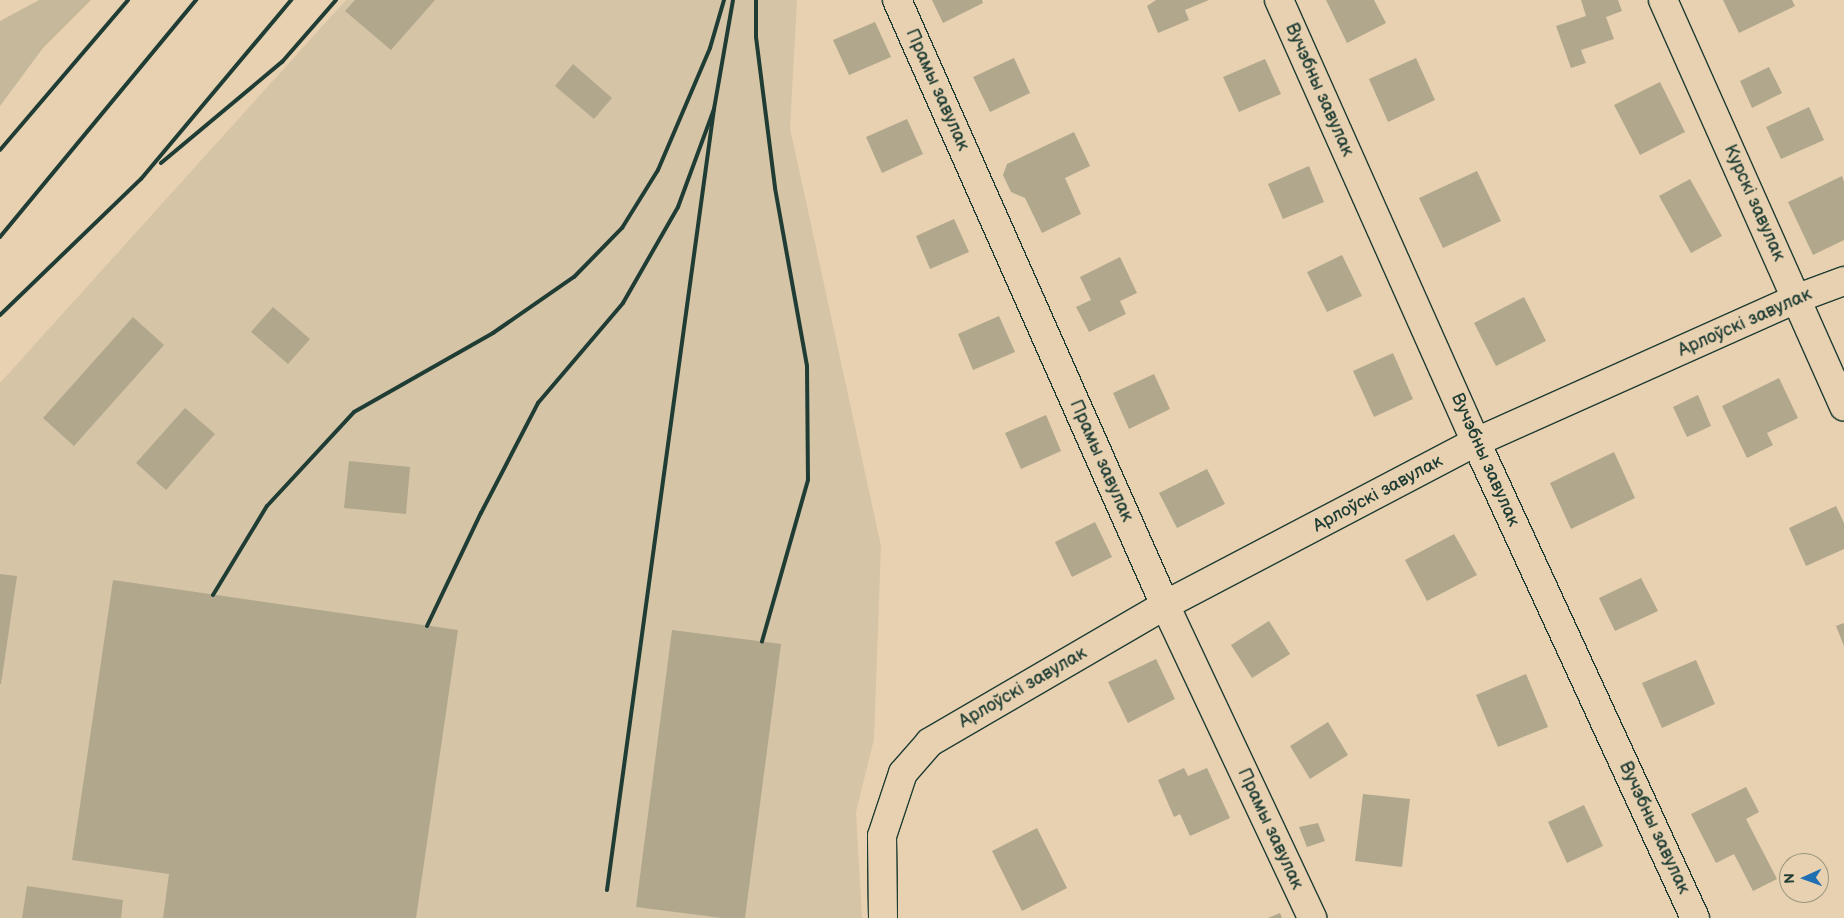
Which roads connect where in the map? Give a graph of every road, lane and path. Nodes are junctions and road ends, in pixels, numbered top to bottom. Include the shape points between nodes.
1 (897, 0) edge
2 (1279, 0) edge
3 (1663, 0) edge
4 (1844, 281) edge
5 (1798, 298) junction
6 (1844, 406) edge
7 (1476, 442) junction
8 (1165, 605) junction
9 (883, 918) edge
10 (1312, 918) edge
11 (1695, 918) edge

1 - 8 street, Прамы завулак
2 - 7 street, Вучэбны завулак
3 - 5 street, Курскі завулак
4 - 5 street, Арлоўскі завулак
5 - 6 street, Курскі завулак
5 - 7 street, Арлоўскі завулак
7 - 8 street, Арлоўскі завулак
7 - 11 street, Вучэбны завулак
8 - 9 street, Арлоўскі завулак via 930,742 903,773 882,836
8 - 10 street, Прамы завулак

